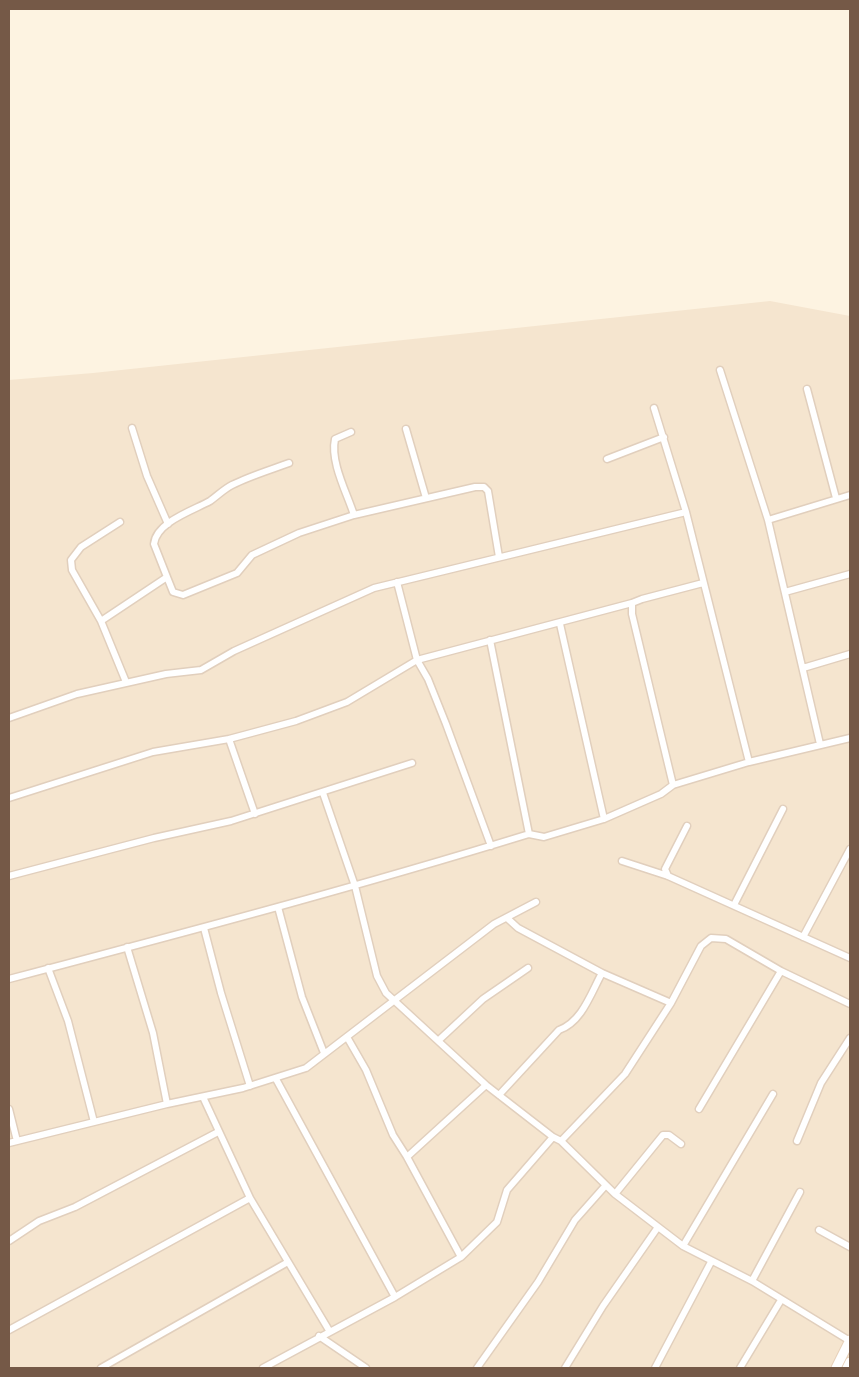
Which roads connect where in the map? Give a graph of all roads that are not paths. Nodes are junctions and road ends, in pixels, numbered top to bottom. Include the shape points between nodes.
1 (720, 370) dead end
2 (807, 389) dead end
3 (654, 408) dead end
4 (132, 428) dead end
5 (406, 429) dead end
6 (351, 432) dead end
7 (664, 437) junction
8 (607, 459) dead end
9 (289, 463) dead end
10 (850, 495) edge
11 (426, 498) junction
12 (836, 498) junction
13 (686, 512) junction
14 (354, 515) junction
15 (768, 520) junction
16 (120, 522) dead end
17 (168, 524) junction
18 (498, 556) junction
19 (850, 574) edge
20 (167, 578) junction
21 (397, 582) junction
22 (702, 584) junction
23 (785, 592) junction
24 (632, 604) junction
25 (101, 621) junction
26 (560, 624) junction
27 (490, 640) junction
28 (850, 654) edge
29 (417, 660) junction
30 (803, 668) junction
31 (126, 682) junction
32 (9, 718) edge
33 (850, 738) edge
34 (229, 740) junction
35 (820, 744) junction
36 (749, 762) junction
37 (412, 763) dead end
38 (673, 785) junction
39 (323, 793) junction
40 (9, 798) edge
41 (783, 809) dead end
42 (255, 814) junction
43 (604, 819) junction
44 (687, 826) dead end
45 (529, 834) junction
46 (491, 846) junction
47 (850, 849) edge
48 (622, 861) dead end
49 (9, 876) edge
50 (668, 876) junction
51 (355, 886) junction
52 (536, 902) dead end
53 (734, 905) junction
54 (278, 907) junction
55 (507, 918) junction
56 (204, 928) junction
57 (803, 937) junction
58 (127, 946) junction
59 (850, 958) edge
60 (48, 968) junction
61 (528, 968) dead end
62 (781, 971) junction
63 (602, 973) junction
64 (9, 979) edge
65 (395, 1000) junction
66 (671, 1003) junction
67 (850, 1004) edge
68 (347, 1037) junction
69 (850, 1038) edge
70 (439, 1040) junction
71 (324, 1053) junction
72 (276, 1079) junction
73 (486, 1085) junction
74 (250, 1086) junction
75 (773, 1094) dead end
76 (499, 1095) junction
77 (203, 1097) junction
78 (167, 1104) junction
79 (9, 1109) edge
80 (699, 1109) dead end
81 (94, 1122) junction
82 (218, 1132) junction
83 (553, 1138) junction
84 (17, 1141) junction
85 (561, 1141) junction
86 (797, 1141) dead end
87 (9, 1144) edge
88 (681, 1144) dead end
89 (407, 1157) junction
90 (606, 1185) junction
91 (800, 1192) dead end
92 (615, 1194) junction
93 (250, 1198) junction
94 (658, 1227) junction
95 (819, 1230) dead end
96 (9, 1241) edge
97 (683, 1246) junction
98 (850, 1247) edge
99 (461, 1256) junction
100 (288, 1262) junction
101 (711, 1262) junction
102 (752, 1281) junction
103 (394, 1297) junction
104 (781, 1300) junction
105 (9, 1330) edge
106 (330, 1332) junction
107 (320, 1336) junction
108 (850, 1341) edge
109 (850, 1362) edge
110 (101, 1368) edge
111 (263, 1368) edge
112 (366, 1368) edge
113 (477, 1368) edge
114 (565, 1368) edge
115 (655, 1368) edge
116 (740, 1368) edge
117 (836, 1368) edge
118 (847, 1368) edge

1 - 15 street
2 - 12 street
3 - 7 street
4 - 17 street via 147,476
5 - 11 street
6 - 14 street via 335,439 333,446
7 - 8 street
7 - 13 street
9 - 17 street via 230,485 211,500
10 - 12 street
11 - 14 street
11 - 18 street via 484,486 488,491
12 - 15 street
13 - 18 street
13 - 22 street
14 - 20 street via 252,554 237,573 183,595 173,592
15 - 23 street
16 - 25 street via 81,547 71,560 72,570
17 - 20 street via 154,544
18 - 21 street
19 - 23 street
20 - 25 street
21 - 29 street
21 - 31 street via 374,588 258,640 201,670
22 - 24 street
22 - 36 street
23 - 30 street
24 - 26 street
24 - 38 street
25 - 31 street
26 - 27 street
26 - 43 street
27 - 29 street
27 - 45 street
28 - 30 street
29 - 34 street via 347,702
29 - 46 street via 446,724
30 - 35 street
31 - 32 street via 78,694
33 - 35 street
34 - 40 street via 153,752
34 - 42 street
35 - 36 street
36 - 38 street
37 - 39 street
38 - 43 street via 661,794
39 - 42 street
39 - 51 street
41 - 53 street
42 - 49 street
43 - 45 street via 544,837
44 - 50 street via 665,869
45 - 46 street
46 - 51 street
47 - 57 street
48 - 50 street
50 - 53 street
51 - 54 street
51 - 65 street via 377,976 383,989
52 - 55 street
53 - 57 street
54 - 56 street
54 - 71 street via 302,997
55 - 63 street via 518,928
55 - 65 street via 494,924
56 - 58 street
56 - 74 street
57 - 59 street
58 - 60 street
58 - 78 street via 153,1033
60 - 64 street
60 - 81 street via 68,1021
61 - 70 street via 483,999
62 - 66 street via 726,939 711,938 700,946
62 - 67 street
62 - 80 street
63 - 66 street
63 - 76 street via 570,1026 560,1030
65 - 68 street
65 - 70 street
66 - 85 street via 625,1074
68 - 71 street
68 - 89 street
69 - 86 street via 821,1083
70 - 73 street
71 - 72 street via 306,1068
72 - 74 street
72 - 103 street
73 - 76 street
73 - 89 street
74 - 77 street
75 - 97 street
76 - 83 street
77 - 78 street
77 - 82 street
78 - 81 street
79 - 84 street
81 - 84 street
82 - 93 street
82 - 96 street via 75,1207 39,1221
83 - 85 street
83 - 99 street via 507,1190 497,1222
84 - 87 street
85 - 90 street
88 - 92 street via 669,1135 663,1136
89 - 99 street
90 - 92 street
90 - 113 street via 575,1220 538,1282
91 - 102 street
92 - 94 street
93 - 100 street
93 - 105 street
94 - 97 street
94 - 114 street
95 - 98 street
97 - 101 street
99 - 103 street
100 - 106 street
100 - 110 street
101 - 102 street
101 - 115 street
102 - 104 street
103 - 106 street
104 - 108 street
104 - 116 street
106 - 107 street
107 - 111 street
107 - 112 street
108 - 117 street
109 - 118 street

